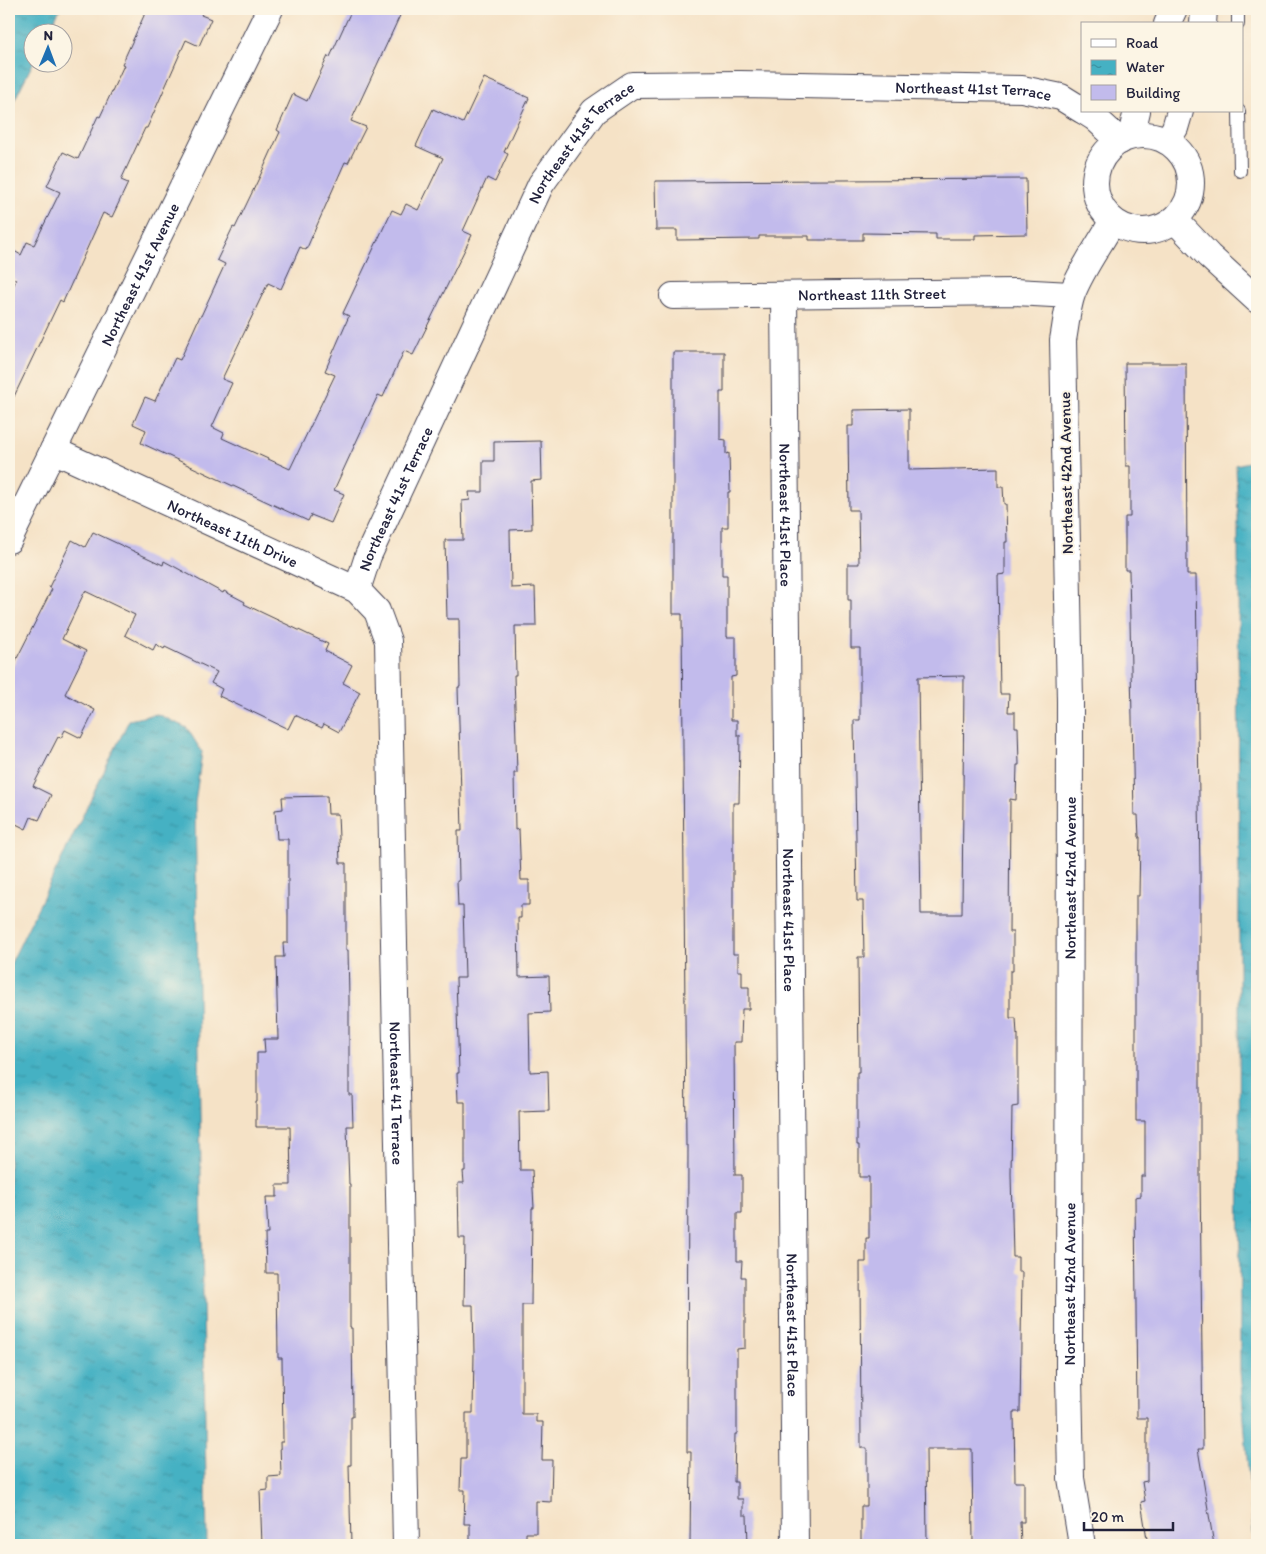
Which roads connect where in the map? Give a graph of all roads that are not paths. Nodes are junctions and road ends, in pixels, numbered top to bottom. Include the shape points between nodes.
1 (270, 9) edge
2 (1174, 9) edge
3 (1204, 9) edge
4 (1238, 9) edge
5 (1168, 22) edge
6 (1202, 22) edge
7 (1238, 22) edge
8 (1081, 110) edge
9 (1085, 112) edge
10 (1180, 112) edge
11 (1239, 112) edge
12 (1129, 129) edge
13 (1167, 141) junction
14 (1240, 171) dead end
15 (1175, 220) junction
16 (1112, 222) junction
17 (784, 295) junction
18 (1071, 295) junction
19 (673, 296) dead end
20 (1257, 300) edge
21 (53, 450) junction
22 (9, 540) edge
23 (358, 590) junction
24 (388, 641) joint
25 (406, 1545) edge
26 (795, 1545) edge
27 (1082, 1545) edge

1 - 21 street, Northeast 41st Avenue
2 - 5 street
3 - 6 street
4 - 7 lane
8 - 23 street, Northeast 41st Terrace via 1061,97 1022,89 632,85 594,111 541,184 368,556
9 - 12 street, Northeast 41st Terrace
10 - 13 street
11 - 14 lane
12 - 13 street
12 - 16 street via 1106,151 1096,167 1094,186 1098,204
13 - 15 street via 1183,156 1190,170 1191,191 1184,210
15 - 16 street via 1165,227 1130,231
15 - 20 street
16 - 18 street, Northeast 42nd Avenue
17 - 18 street, Northeast 11th Street via 1015,292
17 - 19 street, Northeast 11th Street
17 - 26 street, Northeast 41st Place
18 - 27 street, Northeast 42nd Avenue via 1063,340 1070,701 1069,1378 1071,1478
21 - 22 street, Northeast 41st Avenue
21 - 23 street, Northeast 11th Drive
23 - 24 street, Northeast 11th Drive via 377,611
24 - 25 street, Northeast 41 Terrace

